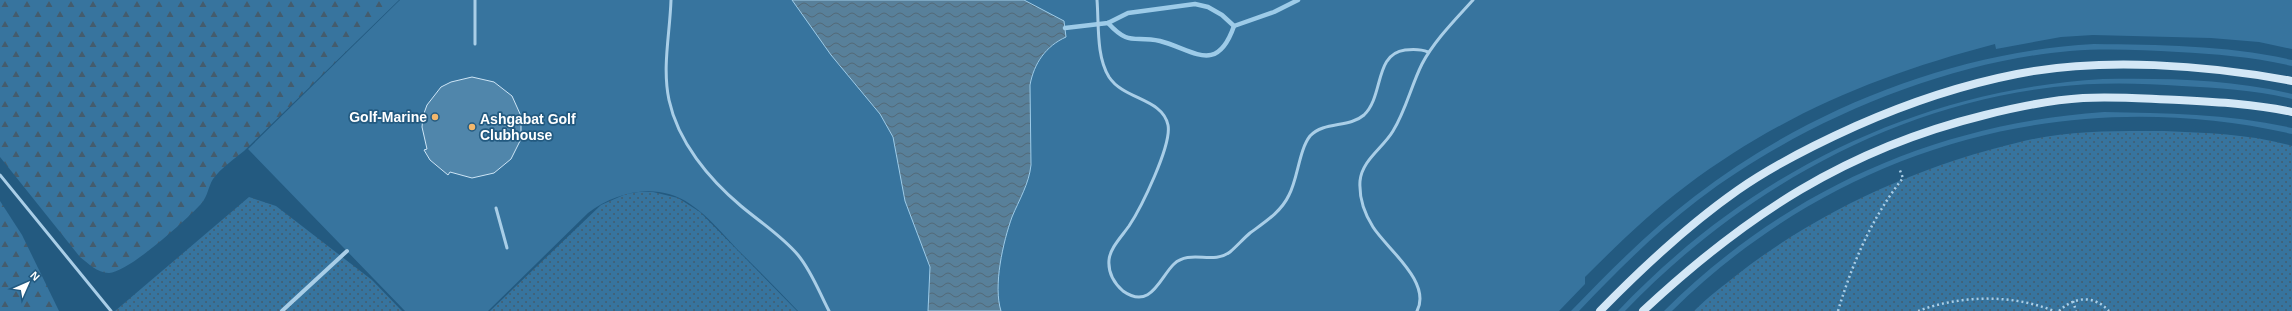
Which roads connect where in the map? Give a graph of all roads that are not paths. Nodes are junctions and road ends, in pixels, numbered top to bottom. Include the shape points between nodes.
1 (475, 0) edge
2 (671, 0) edge
3 (1097, 0) edge
4 (1472, 0) edge
5 (475, 44) dead end
6 (1428, 52) junction
7 (2292, 81) edge
8 (2292, 112) edge
9 (0, 176) edge
10 (496, 208) dead end
11 (507, 248) dead end
12 (347, 251) dead end
13 (111, 311) edge
14 (282, 311) edge
15 (829, 311) edge
16 (1417, 311) edge
17 (1600, 311) edge
18 (1643, 311) edge

1 - 5 lane
2 - 15 lane via 667,82 672,112 681,135 704,168 726,193 798,255 815,280
3 - 6 lane via 1103,61 1109,77 1126,93 1158,108 1166,118 1168,127 1168,140 1140,207 1109,260 1112,277 1120,289 1130,296 1142,299 1154,293 1169,270 1180,260 1225,255 1266,222 1279,210 1289,195 1305,144 1310,136 1320,129 1355,121 1364,115 1376,96 1383,68 1390,55 1413,49
4 - 6 lane
6 - 16 lane via 1394,129 1365,166 1360,181 1362,202 1372,225 1408,268 1417,286 1420,301
7 - 17 street via 2215,70 2158,66 2100,66 2018,74 1948,90 1878,116 1806,149 1739,189 1679,236
8 - 18 street via 2237,104 2082,98 2007,110 1933,130 1857,159 1788,197 1727,237
9 - 13 lane
10 - 11 lane
12 - 14 street

